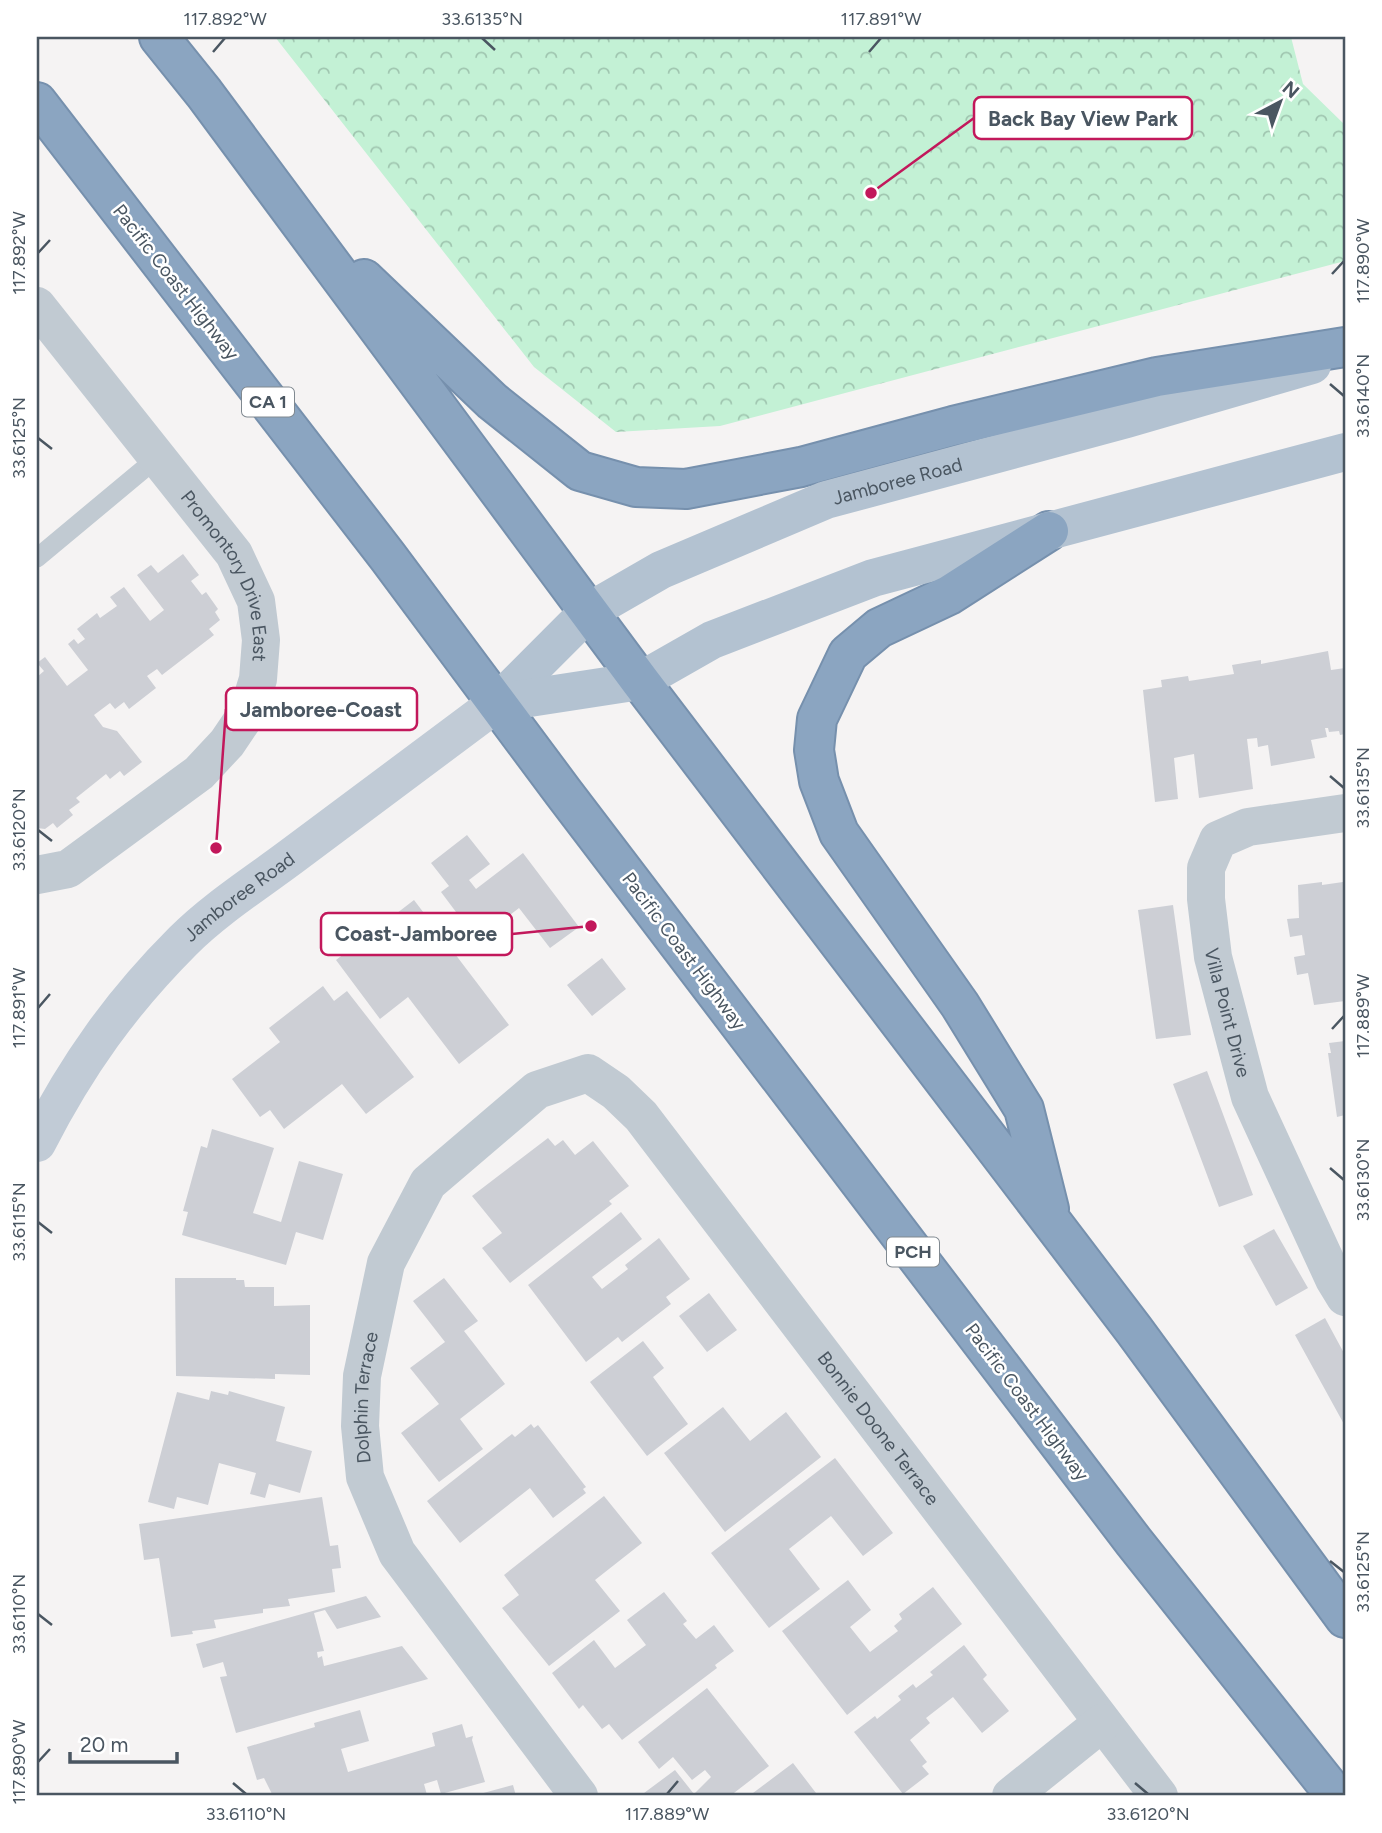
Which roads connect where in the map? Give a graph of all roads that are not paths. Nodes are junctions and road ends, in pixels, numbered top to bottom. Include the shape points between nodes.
1 (159, 37) edge
2 (37, 102) edge
3 (287, 205) junction
4 (37, 306) edge
5 (1345, 347) edge
6 (1345, 355) edge
7 (1345, 452) edge
8 (157, 457) junction
9 (1049, 531) junction
10 (37, 558) edge
11 (588, 612) junction
12 (640, 681) junction
13 (496, 703) junction
14 (1345, 813) edge
15 (37, 875) edge
16 (588, 1073) joint
17 (37, 1143) edge
18 (1054, 1225) junction
19 (1345, 1297) edge
20 (1345, 1618) edge
21 (1102, 1723) junction
22 (579, 1796) edge
23 (1011, 1796) edge
24 (1158, 1796) edge
25 (1336, 1796) edge

1 - 3 highway
2 - 13 highway, Pacific Coast Highway / CA 1
3 - 5 highway via 492,401 580,471 636,487 686,489 801,467 1157,377
3 - 11 highway
4 - 8 street, Promontory Drive East
6 - 11 main road, Jamboree Road via 825,500 661,570
7 - 9 main road, Jamboree Road
8 - 10 lane
8 - 15 street, Promontory Drive East via 234,554 256,601 261,640 258,679 248,712 199,773 68,869
9 - 12 main road, Jamboree Road via 873,578 712,640
9 - 18 highway via 949,595 879,628 848,654 817,719 814,750 819,780 839,833 960,1005 1024,1109
11 - 12 highway
11 - 13 main road, Jamboree Road
12 - 13 main road, Jamboree Road
12 - 18 highway
13 - 17 main road, Jamboree Road via 186,939 99,1037
13 - 25 highway, Pacific Coast Highway / PCH via 1134,1542
14 - 19 street, Villa Point Drive via 1248,827 1218,840 1206,868 1206,900 1213,957 1250,1097
16 - 21 street, Bonnie Doone Terrace via 641,1116
16 - 22 street, Dolphin Terrace via 537,1090 428,1183 386,1263 362,1376 360,1426 365,1477 397,1553
18 - 20 highway
21 - 23 street
21 - 24 street, Bonnie Doone Terrace

